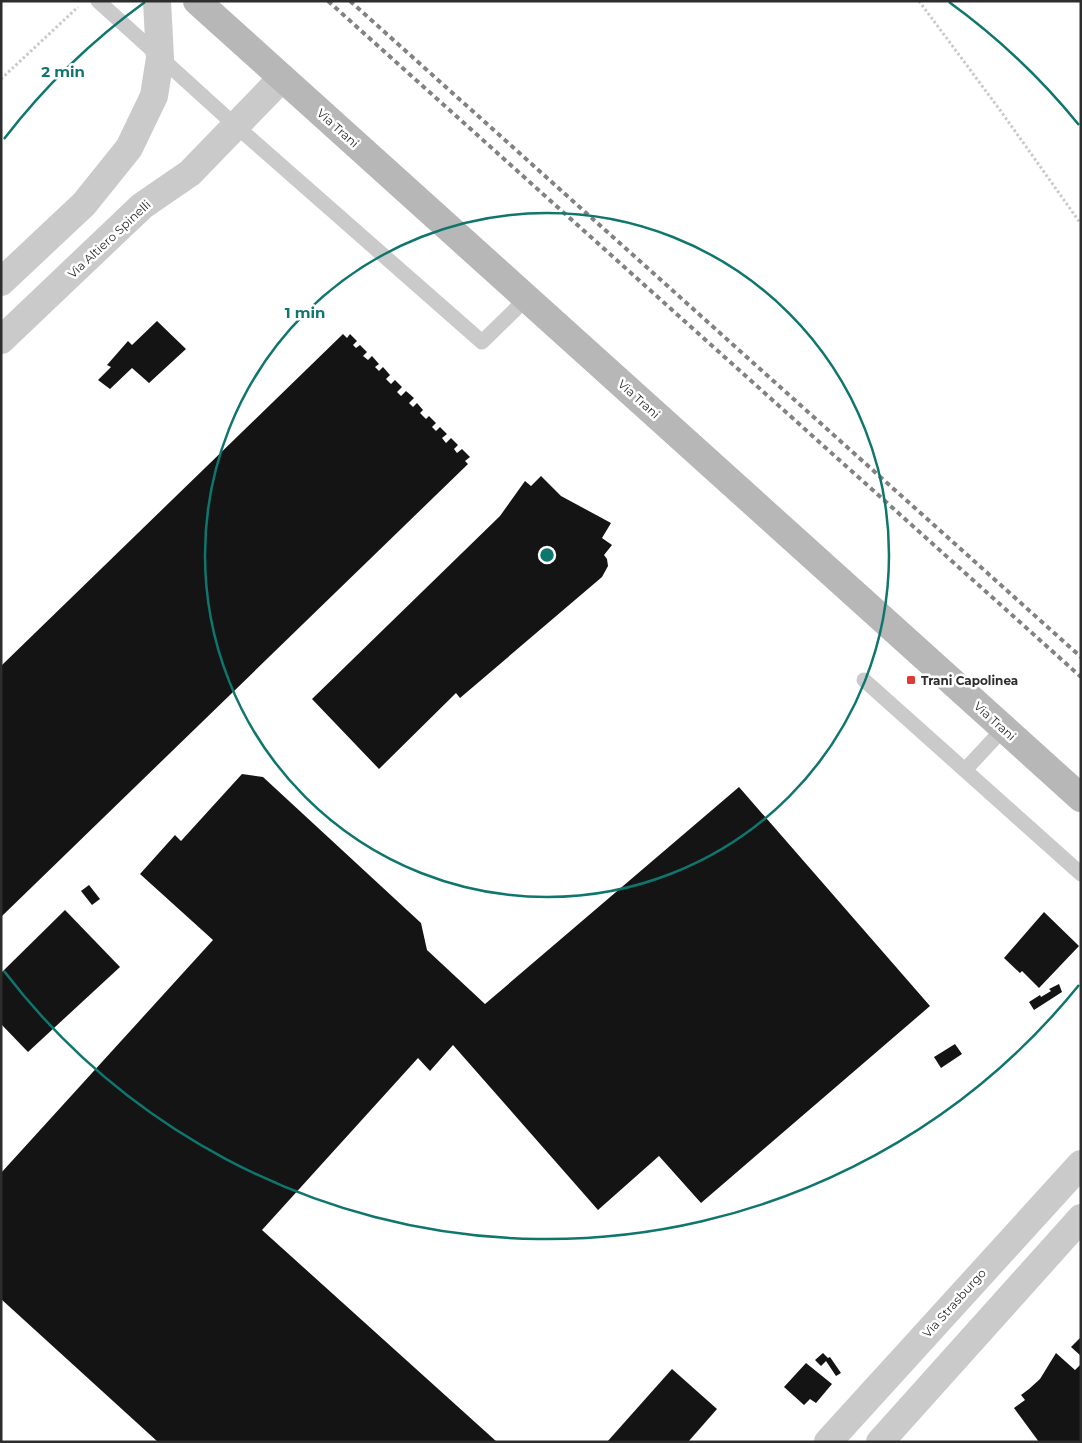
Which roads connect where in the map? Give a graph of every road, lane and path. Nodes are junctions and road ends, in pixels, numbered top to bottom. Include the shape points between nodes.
1 (84, 1) edge
2 (98, 1) edge
3 (158, 1) edge
4 (197, 1) edge
5 (919, 1) edge
6 (160, 58) junction
7 (282, 78) junction
8 (1, 79) edge
9 (236, 126) junction
10 (1081, 224) edge
11 (1, 282) edge
12 (526, 298) junction
13 (1, 340) edge
14 (864, 680) dead end
15 (1004, 728) junction
16 (965, 770) junction
17 (1081, 798) edge
18 (1081, 874) edge
19 (1081, 1164) edge
20 (1081, 1218) edge
21 (828, 1442) edge
22 (880, 1442) edge

1 - 8 path
2 - 6 lane
3 - 6 street
4 - 7 main road, Via Trani
5 - 10 path
6 - 9 lane
6 - 11 street via 154,96 129,148 84,204
7 - 9 street, Via Altiero Spinelli
7 - 12 main road, Via Trani
9 - 12 lane via 482,342
9 - 13 street, Via Altiero Spinelli via 190,172 142,206
12 - 15 main road, Via Trani
14 - 16 lane
15 - 16 lane
15 - 17 main road, Via Trani
16 - 18 lane
19 - 21 street, Via Strasburgo
20 - 22 street

